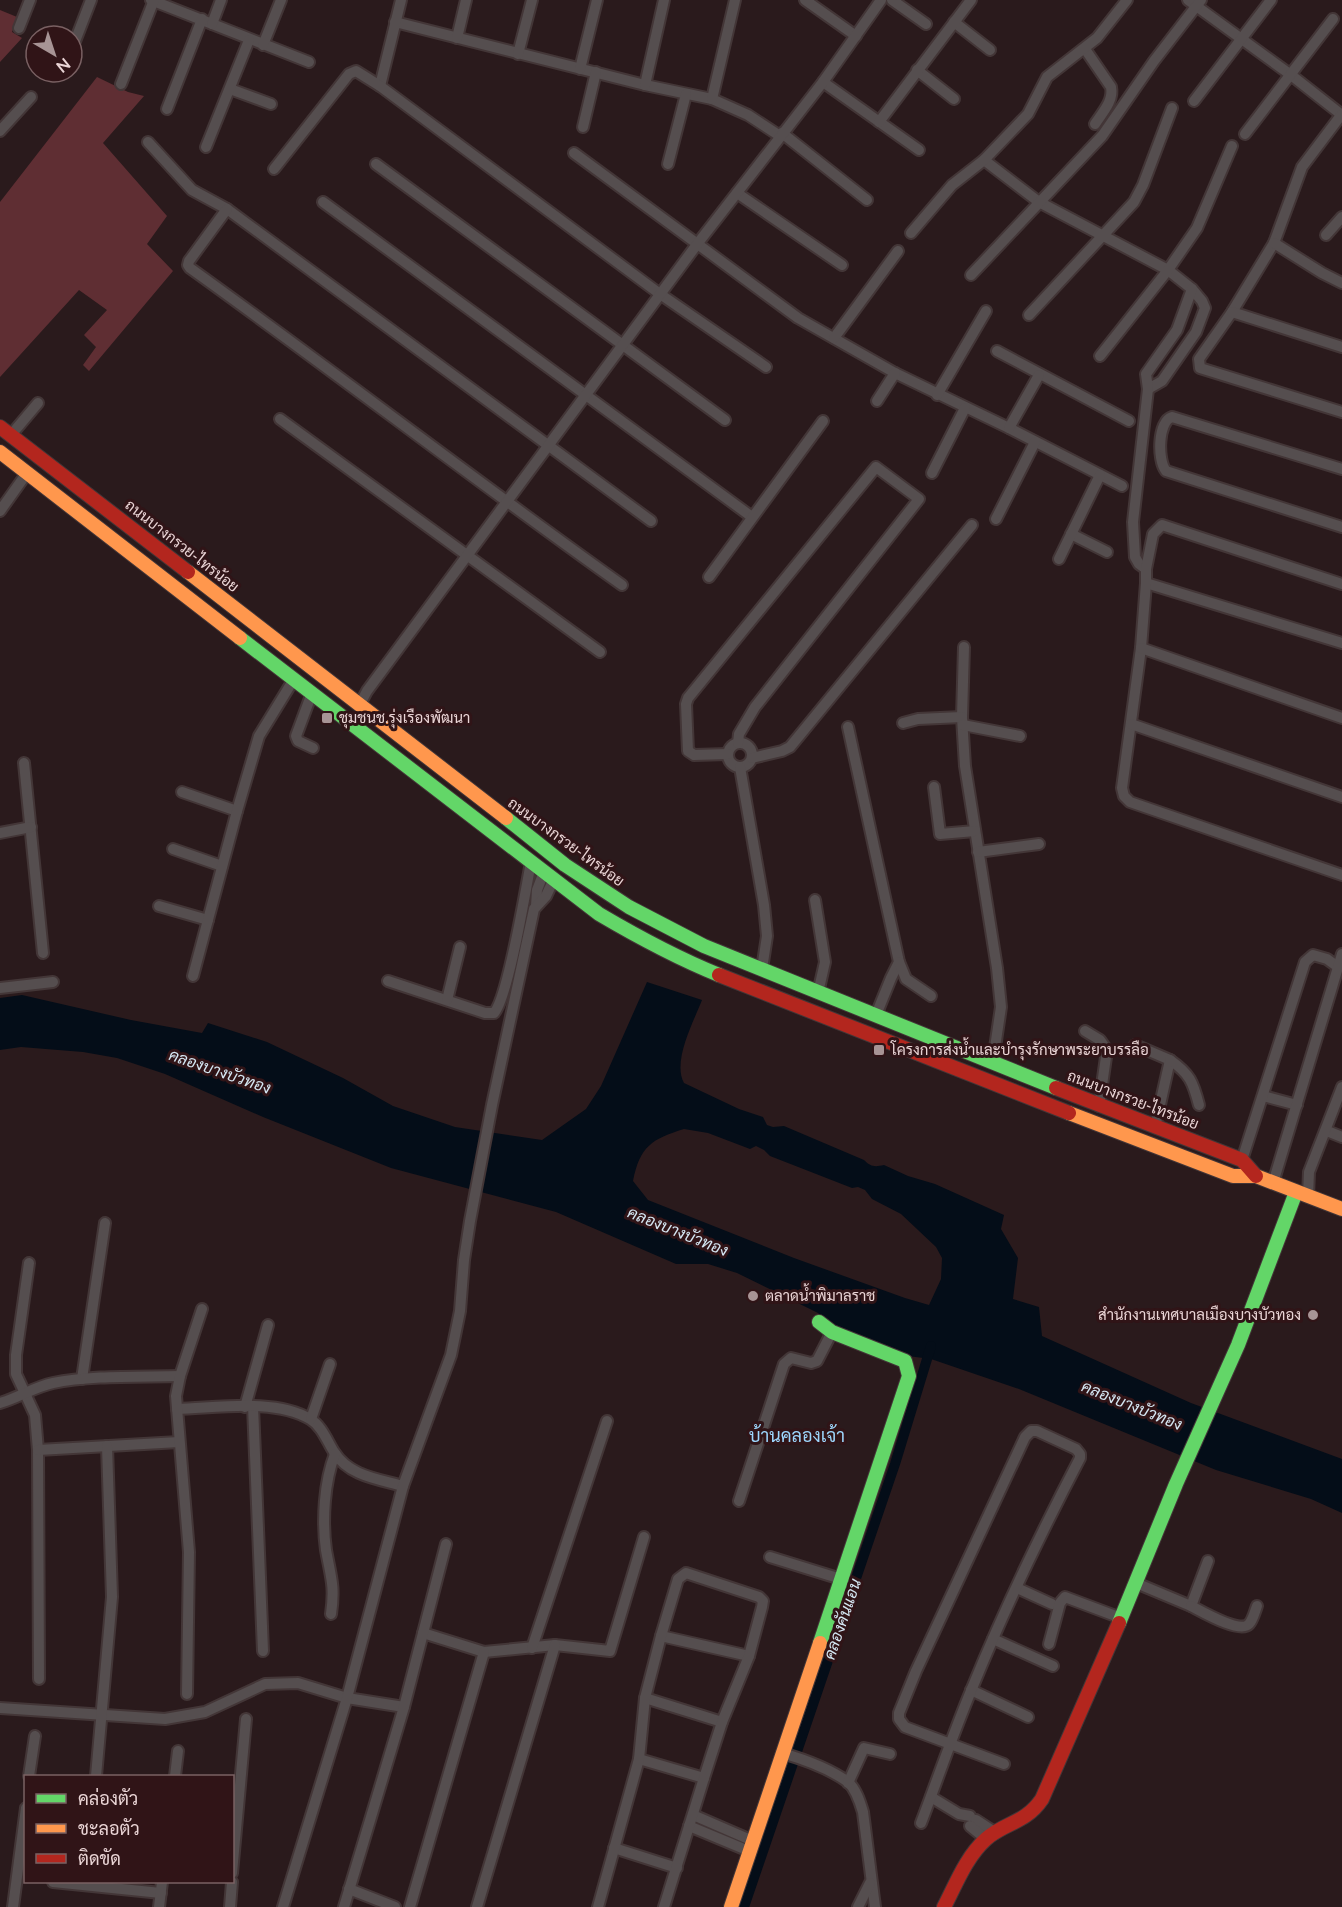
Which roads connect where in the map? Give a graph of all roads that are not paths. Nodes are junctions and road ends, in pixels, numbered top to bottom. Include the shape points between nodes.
1 (30, 0) edge
2 (91, 0) edge
3 (153, 0) edge
4 (221, 0) edge
5 (281, 0) edge
6 (401, 0) edge
7 (466, 0) edge
8 (532, 0) edge
9 (597, 0) edge
10 (664, 0) edge
11 (735, 0) edge
12 (805, 0) edge
13 (881, 0) edge
14 (892, 0) edge
15 (971, 0) edge
16 (1127, 0) edge
17 (1271, 0) edge
18 (1195, 2) edge
19 (1333, 19) dead end
20 (207, 21) junction
21 (395, 22) junction
22 (954, 22) junction
23 (82, 24) edge
24 (926, 24) dead end
25 (19, 28) dead end
26 (856, 36) junction
27 (457, 38) junction
28 (1242, 39) junction
29 (249, 40) junction
30 (263, 45) junction
31 (1084, 49) junction
32 (990, 50) dead end
33 (518, 54) junction
34 (309, 62) dead end
35 (580, 69) junction
36 (917, 70) junction
37 (596, 72) junction
38 (1291, 75) junction
39 (823, 82) junction
40 (121, 84) dead end
41 (645, 85) junction
42 (380, 86) junction
43 (230, 89) junction
44 (686, 94) junction
45 (31, 97) dead end
46 (711, 99) junction
47 (954, 99) dead end
48 (1194, 101) dead end
49 (271, 104) dead end
50 (167, 108) dead end
51 (1172, 108) dead end
52 (1342, 115) edge
53 (879, 122) junction
54 (1095, 124) dead end
55 (583, 127) dead end
56 (0, 131) edge
57 (1245, 134) dead end
58 (781, 135) junction
59 (148, 142) dead end
60 (1232, 146) dead end
61 (206, 147) dead end
62 (919, 150) dead end
63 (574, 153) dead end
64 (984, 160) junction
65 (376, 164) dead end
66 (668, 164) dead end
67 (274, 169) dead end
68 (737, 193) junction
69 (867, 200) dead end
70 (322, 202) dead end
71 (1039, 202) junction
72 (227, 209) junction
73 (1342, 217) edge
74 (911, 233) dead end
75 (1104, 234) junction
76 (1326, 235) dead end
77 (698, 243) junction
78 (1274, 243) junction
79 (898, 251) dead end
80 (842, 266) dead end
81 (1168, 270) junction
82 (971, 275) dead end
83 (1342, 283) edge
84 (1192, 289) junction
85 (660, 294) junction
86 (986, 311) dead end
87 (1232, 312) junction
88 (1029, 315) dead end
89 (834, 338) junction
90 (622, 345) junction
91 (1342, 347) edge
92 (997, 351) dead end
93 (1100, 356) dead end
94 (766, 367) dead end
95 (895, 374) junction
96 (1039, 375) junction
97 (1148, 389) junction
98 (585, 395) junction
99 (937, 395) junction
100 (877, 401) dead end
101 (38, 403) dead end
102 (965, 408) junction
103 (1342, 412) edge
104 (280, 419) dead end
105 (725, 420) dead end
106 (823, 421) dead end
107 (1130, 421) dead end
108 (1010, 428) junction
109 (6, 431) edge
110 (1143, 440) junction
111 (1035, 442) junction
112 (1160, 443) junction
113 (548, 446) junction
114 (0, 452) edge
115 (1342, 469) edge
116 (27, 473) junction
117 (932, 473) dead end
118 (1100, 475) junction
119 (1122, 486) dead end
120 (506, 502) junction
121 (0, 511) edge
122 (752, 517) junction
123 (996, 519) dead end
124 (651, 521) dead end
125 (972, 525) dead end
126 (1342, 527) edge
127 (1071, 534) junction
128 (1107, 552) dead end
129 (467, 555) junction
130 (1059, 559) dead end
131 (1146, 569) junction
132 (708, 577) dead end
133 (1146, 583) junction
134 (1342, 584) edge
135 (622, 585) dead end
136 (1342, 643) edge
137 (964, 647) dead end
138 (1140, 648) junction
139 (600, 652) dead end
140 (294, 679) junction
141 (312, 693) junction
142 (360, 704) junction
143 (1342, 718) edge
144 (963, 721) junction
145 (903, 723) dead end
146 (1131, 724) junction
147 (848, 727) dead end
148 (1020, 736) dead end
149 (738, 743) junction
150 (313, 748) dead end
151 (728, 754) junction
152 (752, 758) junction
153 (24, 763) dead end
154 (740, 766) junction
155 (934, 787) dead end
156 (183, 792) dead end
157 (1342, 797) edge
158 (237, 811) junction
159 (31, 827) junction
160 (975, 831) junction
161 (0, 832) edge
162 (1039, 844) dead end
163 (173, 849) dead end
164 (978, 852) junction
165 (531, 862) junction
166 (222, 866) junction
167 (549, 875) junction
168 (1342, 875) edge
169 (814, 900) dead end
170 (159, 906) dead end
171 (208, 920) junction
172 (460, 947) dead end
173 (43, 953) dead end
174 (1342, 954) edge
175 (899, 962) junction
176 (1338, 967) junction
177 (762, 969) junction
178 (193, 976) dead end
179 (388, 981) dead end
180 (54, 982) dead end
181 (0, 988) edge
182 (818, 993) junction
183 (931, 996) dead end
184 (447, 1000) junction
185 (876, 1015) junction
186 (1085, 1031) dead end
187 (1135, 1045) dead end
188 (1170, 1060) junction
189 (993, 1061) junction
190 (1342, 1087) edge
191 (1263, 1096) junction
192 (1199, 1105) dead end
193 (1297, 1105) junction
194 (1098, 1106) junction
195 (1155, 1127) junction
196 (1327, 1131) junction
197 (1342, 1137) edge
198 (1242, 1160) junction
199 (1256, 1176) junction
200 (1273, 1183) junction
201 (1302, 1194) junction
202 (1342, 1209) edge
203 (105, 1223) dead end
204 (29, 1263) dead end
205 (202, 1309) dead end
206 (819, 1322) dead end
207 (268, 1325) dead end
208 (832, 1332) junction
209 (330, 1364) dead end
210 (180, 1376) junction
211 (82, 1379) junction
212 (25, 1391) junction
213 (0, 1403) edge
214 (249, 1406) junction
215 (177, 1409) junction
216 (311, 1419) junction
217 (607, 1421) dead end
218 (179, 1442) junction
219 (108, 1446) junction
220 (38, 1450) junction
221 (335, 1454) junction
222 (403, 1486) junction
223 (739, 1501) dead end
224 (644, 1537) dead end
225 (446, 1544) dead end
226 (770, 1557) dead end
227 (1208, 1561) dead end
228 (841, 1579) junction
229 (1136, 1583) junction
230 (1017, 1588) junction
231 (1052, 1604) dead end
232 (1191, 1606) junction
233 (1257, 1606) dead end
234 (330, 1614) dead end
235 (1121, 1618) junction
236 (423, 1633) junction
237 (661, 1636) junction
238 (993, 1639) junction
239 (1049, 1644) dead end
240 (555, 1645) junction
241 (532, 1648) junction
242 (263, 1651) dead end
243 (484, 1652) junction
244 (749, 1656) junction
245 (1053, 1666) dead end
246 (39, 1679) dead end
247 (971, 1690) junction
248 (186, 1694) dead end
249 (347, 1698) junction
250 (645, 1698) junction
251 (404, 1707) junction
252 (0, 1708) edge
253 (103, 1716) junction
254 (1028, 1717) dead end
255 (246, 1719) dead end
256 (722, 1722) junction
257 (34, 1736) dead end
258 (950, 1743) junction
259 (178, 1751) dead end
260 (785, 1754) junction
261 (890, 1754) dead end
262 (639, 1759) junction
263 (1004, 1764) dead end
264 (29, 1775) edge
265 (96, 1775) edge
266 (175, 1775) edge
267 (704, 1778) junction
268 (848, 1783) junction
269 (931, 1797) junction
270 (691, 1820) junction
271 (921, 1823) dead end
272 (24, 1836) edge
273 (991, 1836) junction
274 (751, 1846) junction
275 (614, 1848) junction
276 (234, 1851) edge
277 (677, 1868) junction
278 (21, 1878) edge
279 (84, 1883) edge
280 (162, 1883) edge
281 (232, 1883) edge
282 (870, 1883) junction
283 (349, 1889) junction
284 (160, 1893) junction
285 (13, 1907) edge
286 (159, 1907) edge
287 (230, 1907) edge
288 (283, 1907) edge
289 (344, 1907) edge
290 (395, 1907) edge
291 (410, 1907) edge
292 (477, 1907) edge
293 (598, 1907) edge
294 (664, 1907) edge
295 (731, 1907) edge
296 (858, 1907) edge
297 (875, 1907) edge
298 (944, 1907) edge

1 - 25 street
2 - 23 street
3 - 20 street
3 - 40 street
4 - 20 street
5 - 30 street
6 - 21 street
7 - 27 street
8 - 33 street
9 - 35 street
10 - 41 street
11 - 46 street
12 - 26 street
13 - 26 street
14 - 24 street
15 - 22 street
16 - 31 street via 1098,38
17 - 28 street
18 - 28 street
18 - 71 street via 1102,136
19 - 38 street
20 - 29 street
20 - 50 street
21 - 27 street
21 - 42 street
22 - 32 street
22 - 36 street
26 - 39 street
27 - 33 street
28 - 38 street
28 - 48 street
29 - 30 street
29 - 43 street
30 - 34 street
31 - 54 street via 1112,92
31 - 64 street via 1047,77 1028,114
33 - 35 street
35 - 37 street
36 - 47 street
36 - 53 street
37 - 41 street
37 - 55 street
38 - 52 street
38 - 57 street
39 - 53 street
39 - 58 street
41 - 44 street
42 - 67 street via 356,71 349,74
42 - 85 street
43 - 49 street
43 - 61 street
44 - 46 street
44 - 66 street
45 - 56 street
46 - 58 street
51 - 75 street via 1139,194
52 - 78 street via 1302,168
53 - 62 street
58 - 68 street
58 - 69 street
59 - 72 street via 192,190
60 - 81 street via 1197,228
63 - 77 street
64 - 71 street
64 - 74 street via 952,185
65 - 90 street
68 - 77 street
68 - 80 street
70 - 98 street
71 - 75 street
71 - 82 street
72 - 113 street
72 - 120 street via 189,261 190,268
73 - 76 street
75 - 81 street
75 - 88 street
77 - 85 street
77 - 89 street via 798,318
78 - 83 street
78 - 87 street
79 - 89 street
81 - 84 street
81 - 93 street
84 - 97 street via 1177,330 1146,374
84 - 97 street via 1205,308 1196,332 1162,381
85 - 90 street
85 - 94 street
86 - 99 street
87 - 91 street
87 - 103 street via 1199,358 1200,368
89 - 95 street
90 - 98 street
90 - 105 street
92 - 96 street
95 - 99 street
95 - 100 street
96 - 107 street
96 - 108 street
97 - 110 street
98 - 113 street
98 - 122 street
99 - 102 street
101 - 109 street
102 - 108 street
102 - 117 street
104 - 129 street
106 - 122 street
108 - 111 street
109 - 142 main road, ถนนบางกรวย-ไทรน้อย
110 - 112 street
110 - 131 street via 1133,522 1135,557
111 - 118 street
111 - 123 street
112 - 115 street via 1165,421 1172,417
112 - 126 street via 1166,471
113 - 120 street
113 - 124 street
114 - 116 main road, ถนนบางกรวย-ไทรน้อย
116 - 121 street
116 - 140 main road, ถนนบางกรวย-ไทรน้อย
118 - 119 street
118 - 127 street
120 - 129 street
120 - 135 street
122 - 132 street
125 - 152 street via 790,747
127 - 128 street
127 - 130 street
129 - 139 street
129 - 142 street
131 - 133 street
131 - 134 street via 1153,534 1162,525
133 - 136 street
133 - 138 street
137 - 144 street
138 - 143 street
138 - 146 street
140 - 141 main road, ถนนบางกรวย-ไทรน้อย
140 - 158 street via 260,736
141 - 150 street via 296,736
141 - 165 main road, ถนนบางกรวย-ไทรน้อย
142 - 177 main road, ถนนบางกรวย-ไทรน้อย via 565,866 640,914
144 - 145 street via 918,719
144 - 148 street
144 - 160 street
146 - 157 street
146 - 168 street via 1122,788 1130,802
147 - 175 street
149 - 151 street
149 - 151 street via 755,707 919,499 876,467 688,698 688,751 694,755
149 - 152 street via 749,746
151 - 154 street via 733,764
152 - 154 street
153 - 159 street
154 - 177 street via 764,905 767,936
155 - 160 street via 940,834
156 - 158 street
158 - 166 street
159 - 161 street
159 - 173 street
160 - 164 street
162 - 164 street
163 - 166 street
164 - 189 street via 1001,1007
165 - 167 main road, ถนนบางกรวย-ไทรน้อย
165 - 184 street via 498,1008 494,1013 485,1013
166 - 171 street
167 - 199 main road, ถนนบางกรวย-ไทรน้อย via 599,914 692,964 1233,1176
167 - 222 street via 546,896 536,906 492,1104 451,1355
169 - 182 street via 825,962
170 - 171 street
171 - 178 street
172 - 184 street
174 - 176 street
175 - 183 street via 906,979
175 - 185 street
176 - 191 street via 1313,955 1305,962
176 - 193 street
177 - 182 main road, ถนนบางกรวย-ไทรน้อย
179 - 184 street
180 - 181 street
182 - 185 main road, ถนนบางกรวย-ไทรน้อย
185 - 189 main road, ถนนบางกรวย-ไทรน้อย
186 - 194 street via 1107,1050
187 - 188 street
188 - 192 street via 1192,1082
188 - 195 street
189 - 194 main road, ถนนบางกรวย-ไทรน้อย
190 - 196 street
191 - 193 street
191 - 198 street
193 - 200 street
194 - 195 main road, ถนนบางกรวย-ไทรน้อย
195 - 198 main road, ถนนบางกรวย-ไทรน้อย
196 - 197 street
196 - 201 street
198 - 199 main road, ถนนบางกรวย-ไทรน้อย
199 - 200 main road, ถนนบางกรวย-ไทรน้อย
200 - 201 main road, ถนนบางกรวย-ไทรน้อย
201 - 202 main road, ถนนบางกรวย-ไทรน้อย
201 - 229 main road
203 - 211 street
204 - 212 street via 16,1355 16,1374
205 - 210 street
206 - 208 main road
207 - 214 street
208 - 223 street via 817,1361 791,1358 784,1364
208 - 228 main road via 905,1361 909,1376
209 - 216 street
210 - 211 street
210 - 215 street
211 - 212 street
212 - 213 street
212 - 220 street via 35,1415
214 - 215 street
214 - 216 street via 273,1405
214 - 242 street
215 - 218 street
216 - 221 street
217 - 241 street
218 - 219 street
218 - 248 street via 189,1551
219 - 220 street
219 - 253 street via 112,1597
220 - 246 street
221 - 222 street via 357,1472
221 - 234 street via 328,1471 325,1500 326,1548 334,1593
222 - 249 street
224 - 240 street via 610,1651
225 - 236 street
226 - 228 street
227 - 232 street
228 - 260 main road
229 - 232 street
229 - 235 main road
230 - 231 street
230 - 238 street
230 - 258 street via 1081,1456 1076,1449 1038,1431 1025,1437 899,1713 905,1727
232 - 233 street via 1220,1621 1244,1627
235 - 239 street via 1065,1598 1060,1603
235 - 273 main road via 1042,1799 1033,1812
236 - 243 street
236 - 251 street
237 - 244 street
237 - 244 street via 678,1580 686,1573 763,1601
237 - 250 street
238 - 245 street
238 - 247 street
240 - 241 street
240 - 292 street
241 - 243 street
243 - 291 street
244 - 256 street
247 - 254 street
247 - 258 street
249 - 251 street
249 - 253 street via 298,1683 265,1684 205,1712 165,1719
249 - 288 street
250 - 256 street
250 - 262 street
251 - 283 street
252 - 253 street
253 - 265 street
255 - 276 street
256 - 267 street
257 - 264 street
258 - 263 street
258 - 269 street
259 - 266 street
260 - 268 street
260 - 274 main road
261 - 268 street via 864,1748
262 - 267 street
262 - 275 street
267 - 270 street
268 - 282 street via 863,1812
269 - 271 street
269 - 273 street
270 - 274 street
270 - 277 street
272 - 278 street
273 - 298 main road via 965,1866
274 - 295 main road
275 - 277 street
275 - 293 street
277 - 294 street
278 - 285 street
279 - 284 street
280 - 284 street
281 - 287 street
282 - 296 street
282 - 297 street
283 - 289 street
283 - 290 street
284 - 286 street

